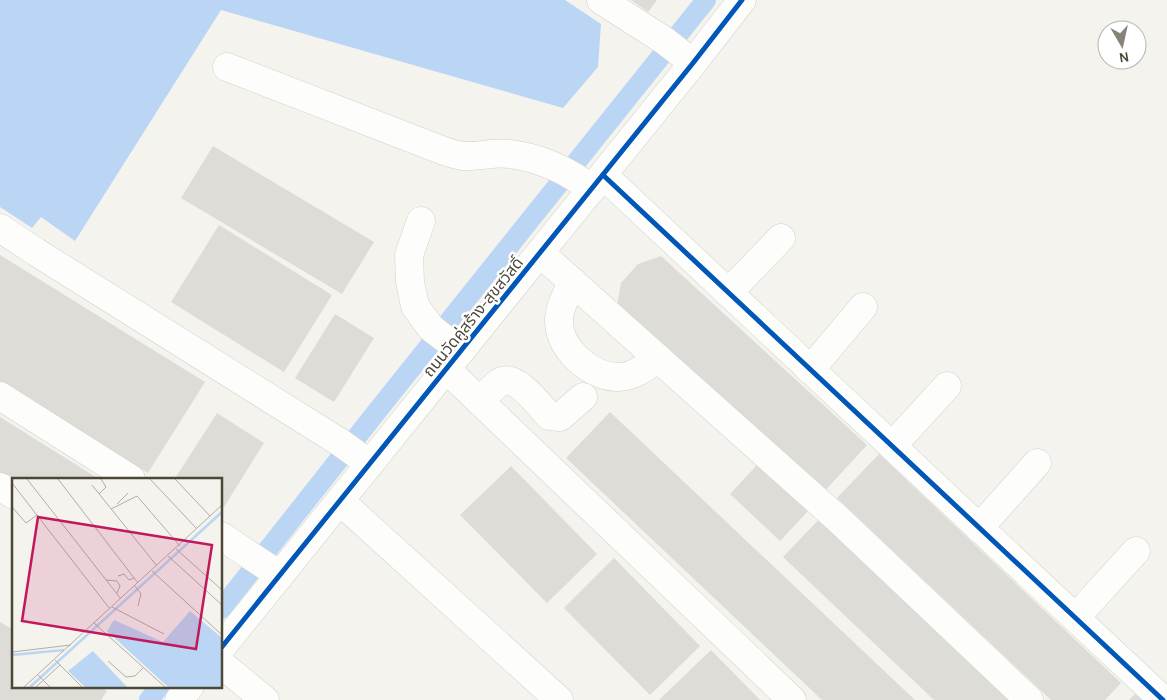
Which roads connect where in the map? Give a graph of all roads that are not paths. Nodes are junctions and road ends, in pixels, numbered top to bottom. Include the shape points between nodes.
1 (601, 0) edge
2 (742, 0) edge
3 (677, 51) junction
4 (227, 68) dead end
5 (584, 178) junction
6 (421, 221) dead end
7 (0, 228) edge
8 (781, 238) dead end
9 (540, 253) junction
10 (573, 282) junction
11 (728, 293) junction
12 (863, 307) dead end
13 (447, 347) junction
14 (658, 358) junction
15 (810, 370) junction
16 (947, 386) dead end
17 (0, 396) edge
18 (583, 396) dead end
19 (480, 401) junction
20 (892, 446) junction
21 (356, 454) junction
22 (1037, 463) dead end
23 (129, 478) edge
24 (0, 487) edge
25 (12, 494) edge
26 (340, 501) junction
27 (979, 528) junction
28 (222, 537) edge
29 (1136, 551) dead end
30 (266, 566) junction
31 (1075, 618) junction
32 (225, 637) edge
33 (222, 665) edge
34 (188, 688) edge
35 (179, 700) edge
36 (265, 700) edge
37 (559, 700) edge
38 (792, 700) edge
39 (1029, 700) edge
40 (1163, 700) edge

1 - 3 street
2 - 3 street, ถนนวัดคู่สร้าง-สุขสวัสดิ์
3 - 5 street, ถนนวัดคู่สร้าง-สุขสวัสดิ์
4 - 5 street via 444,151 463,156 509,154
5 - 9 street, ถนนวัดคู่สร้าง-สุขสวัสดิ์
5 - 11 street
6 - 13 street via 409,255 410,282 415,306
7 - 21 street
8 - 11 street
9 - 10 street
9 - 13 street, ถนนวัดคู่สร้าง-สุขสวัสดิ์
10 - 14 street
10 - 14 street via 561,305 558,320 569,350 586,366 618,377 638,372
11 - 15 street
12 - 15 street
13 - 19 street
13 - 21 street, ถนนวัดคู่สร้าง-สุขสวัสดิ์
14 - 39 street via 839,520
15 - 20 street
16 - 20 street
17 - 23 street
18 - 19 street via 560,417 549,416 510,380 500,382
19 - 38 street
20 - 27 street
21 - 26 street, ถนนวัดคู่สร้าง-สุขสวัสดิ์
22 - 27 street
24 - 25 street
26 - 30 street, ถนนวัดคู่สร้าง-สุขสวัสดิ์
26 - 37 street
27 - 31 street
28 - 30 street
29 - 31 street
30 - 32 street, ถนนวัดคู่สร้าง-สุขสวัสดิ์
31 - 40 street
33 - 36 street
34 - 35 street

